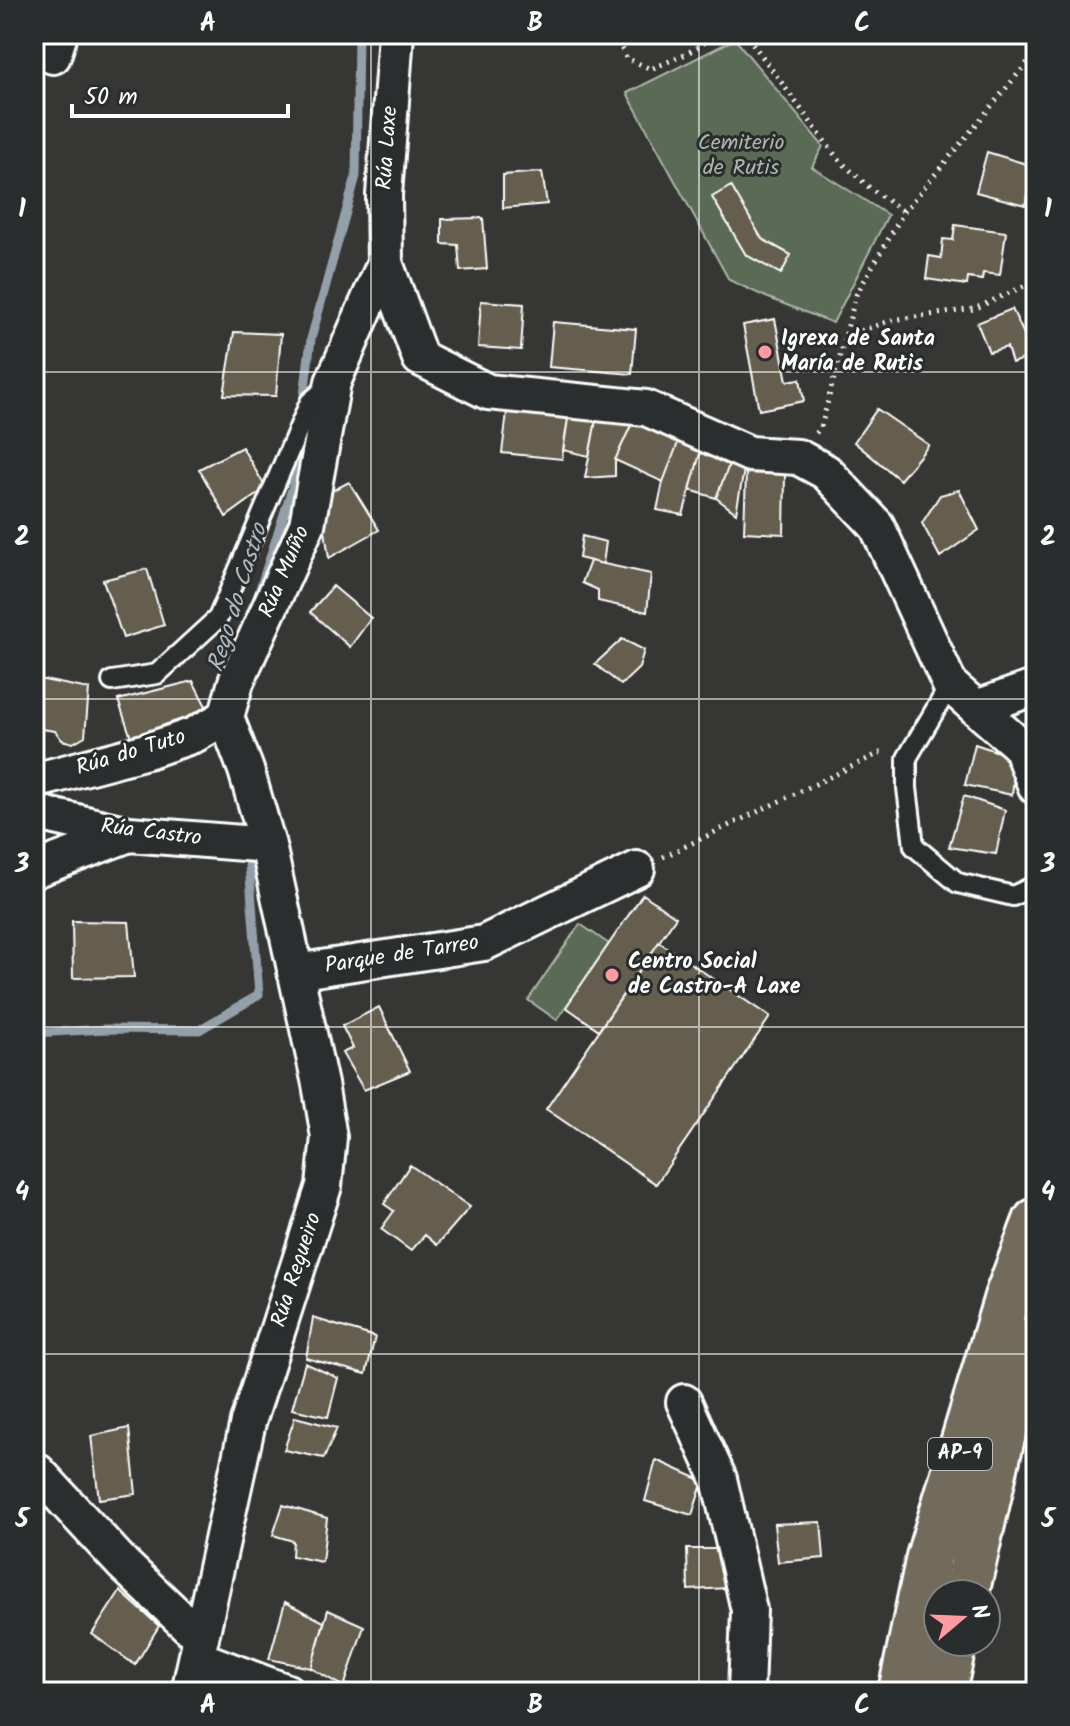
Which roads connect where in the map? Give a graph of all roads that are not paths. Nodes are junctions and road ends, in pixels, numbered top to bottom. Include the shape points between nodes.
1 (396, 34) edge
2 (385, 263) junction
3 (333, 382) junction
4 (112, 681) dead end
5 (950, 685) junction
6 (1036, 687) edge
7 (976, 708) junction
8 (226, 717) junction
9 (34, 781) edge
10 (1036, 787) edge
11 (34, 812) edge
12 (129, 834) junction
13 (268, 845) junction
14 (637, 869) road end
15 (34, 870) edge
16 (1036, 885) edge
17 (295, 972) junction
18 (1036, 1221) edge
19 (1036, 1338) edge
20 (684, 1402) dead end
21 (38, 1472) dead end
22 (970, 1578) edge
23 (199, 1648) junction
24 (950, 1658) edge
25 (189, 1692) edge
26 (287, 1692) edge
27 (746, 1692) edge
28 (901, 1692) edge
29 (943, 1692) edge

1 - 2 street, Rúa Laxe via 384,195
2 - 3 street, Rúa Muíño
2 - 5 street via 420,358 488,392 646,408 750,454 798,457 826,472 877,526
3 - 4 lane, Rúa Muíño via 310,402 218,618 157,674
3 - 8 street, Rúa Muíño via 307,525 236,682
5 - 7 street
5 - 16 lane via 907,758 914,846 958,883 1013,896
6 - 7 street
7 - 10 street via 1020,746
8 - 9 street, Rúa do Tuto via 147,751
8 - 13 street
11 - 12 street, Rúa Castro
12 - 13 street, Rúa Castro
12 - 15 street
13 - 17 street, Rúa Regueiro
14 - 17 street, Parque de Tarreo via 484,943
17 - 23 street, Rúa Regueiro via 329,1137 324,1186 248,1422
18 - 28 highway, AP-9 via 1007,1297 929,1557
19 - 22 highway, AP-9 via 1002,1437
20 - 27 street via 719,1479 749,1610
21 - 23 street
23 - 25 street, Rúa Regueiro
23 - 26 street
24 - 29 highway

